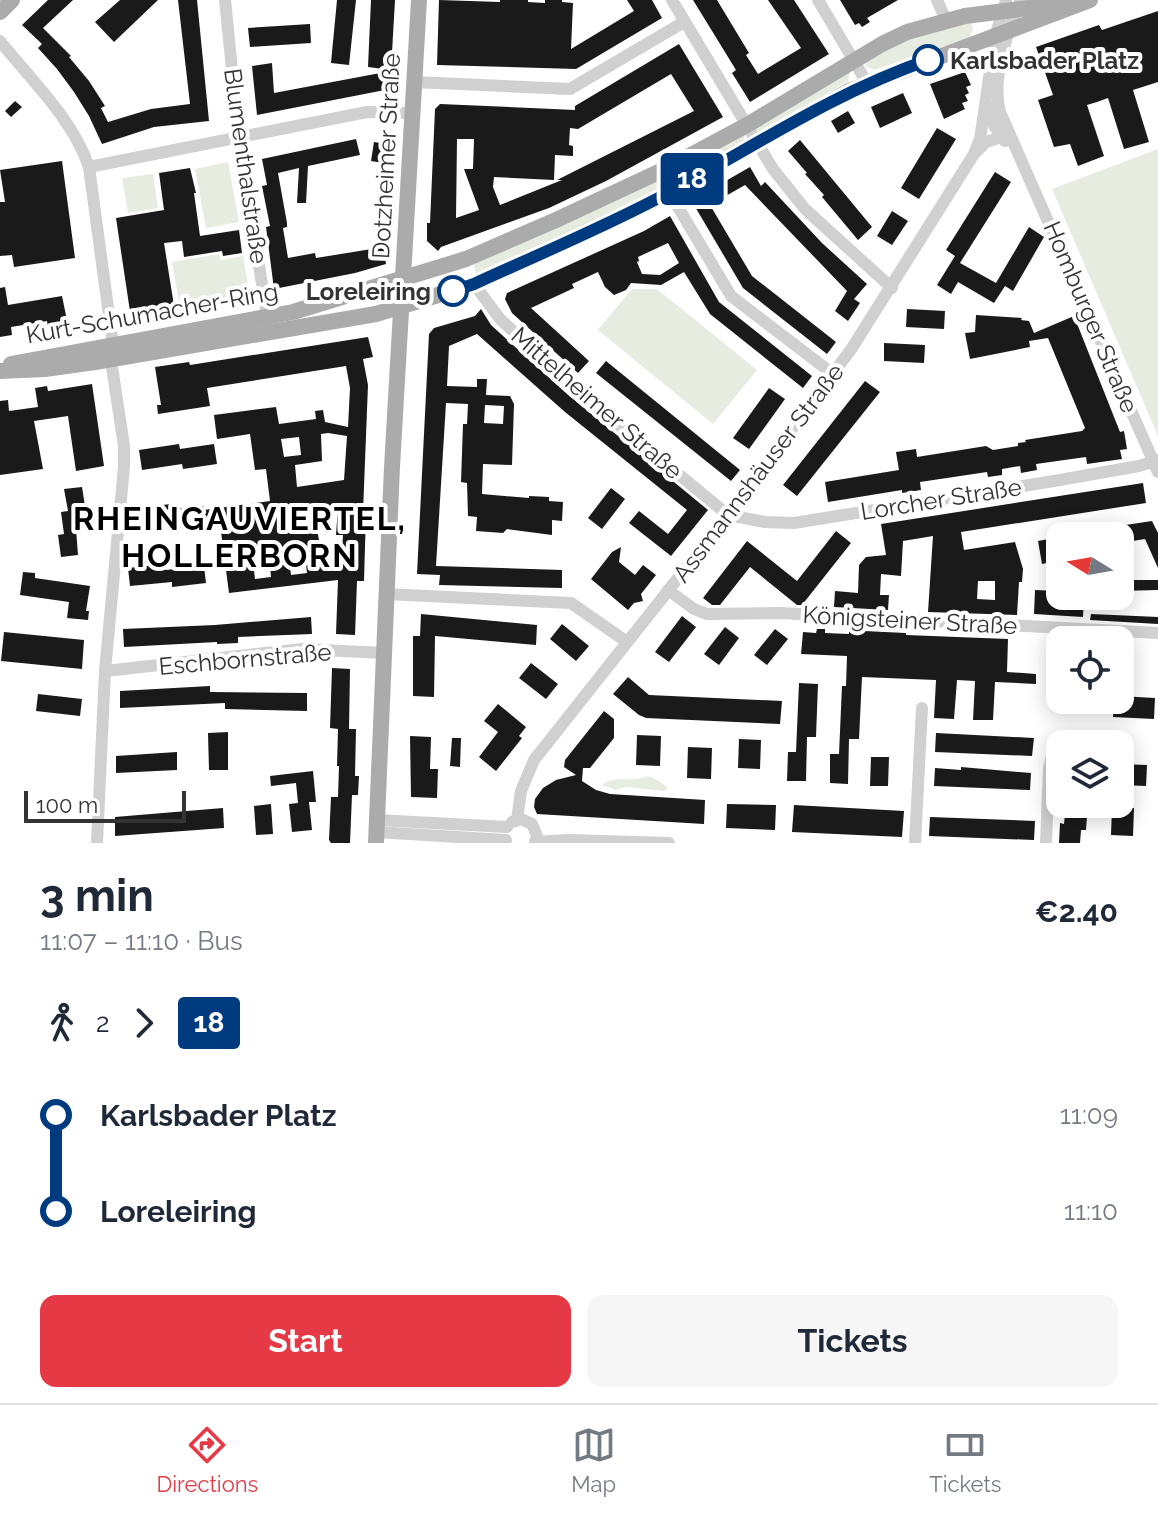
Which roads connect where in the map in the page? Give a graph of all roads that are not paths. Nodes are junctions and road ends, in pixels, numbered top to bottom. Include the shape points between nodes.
1 (12, 0) edge
2 (225, 0) edge
3 (419, 0) edge
4 (672, 0) edge
5 (818, 0) edge
6 (937, 0) edge
7 (1088, 1) edge
8 (1055, 2) edge
9 (1011, 5) edge
10 (0, 12) edge
11 (946, 20) junction
12 (684, 22) junction
13 (1002, 35) junction
14 (0, 41) edge
15 (854, 60) junction
16 (414, 82) junction
17 (867, 83) junction
18 (987, 86) junction
19 (412, 113) junction
20 (747, 125) junction
21 (1002, 137) junction
22 (239, 139) junction
23 (756, 141) junction
24 (974, 154) junction
25 (1024, 161) junction
26 (89, 167) junction
27 (669, 192) junction
28 (403, 278) junction
29 (474, 284) junction
30 (892, 288) junction
31 (402, 307) junction
32 (269, 325) junction
33 (112, 352) junction
34 (0, 369) edge
35 (833, 374) junction
36 (1157, 464) edge
37 (728, 515) junction
38 (668, 590) junction
39 (386, 594) junction
40 (1158, 633) edge
41 (627, 642) junction
42 (384, 653) junction
43 (105, 671) junction
44 (922, 708) dead end
45 (1047, 818) edge
46 (512, 830) edge
47 (376, 832) edge
48 (535, 839) edge
49 (650, 842) edge
50 (97, 843) edge
51 (669, 843) edge
52 (915, 843) edge
53 (1046, 843) edge

1 - 10 main road
2 - 22 street, Blumenthalstraße
3 - 16 main road, Dotzheimer Straße
4 - 12 street
5 - 15 street
6 - 11 street
7 - 8 main road
7 - 13 main road
8 - 9 main road
9 - 11 main road
9 - 13 street
11 - 15 main road via 907,32
12 - 16 street via 570,89
12 - 20 street
13 - 17 main road
13 - 18 street
13 - 25 street, Homburger Straße via 998,105
14 - 26 street via 55,107
15 - 17 street
15 - 20 main road
16 - 19 main road, Dotzheimer Straße
17 - 23 main road
18 - 21 street, Homburger Straße via 988,111
18 - 24 street, Assmannshäuser Straße
19 - 22 street via 367,112
19 - 28 main road, Dotzheimer Straße
20 - 23 street
20 - 28 main road via 495,248
21 - 24 street, Assmannshäuser Straße via 986,142
21 - 25 street, Homburger Straße
22 - 26 street
22 - 32 street, Blumenthalstraße
23 - 27 main road
23 - 30 street via 805,209
24 - 30 street, Assmannshäuser Straße
25 - 36 street, Homburger Straße
26 - 33 street
27 - 29 main road
27 - 35 street via 731,296
28 - 31 main road, Dotzheimer Straße
28 - 32 main road, Kurt-Schumacher-Ring
29 - 31 main road
29 - 37 street, Mittelheimer Straße via 500,319 573,387
30 - 35 street, Assmannshäuser Straße
31 - 32 main road, Kurt-Schumacher-Ring
31 - 39 main road, Dotzheimer Straße
32 - 33 main road, Kurt-Schumacher-Ring
33 - 34 main road, Kurt-Schumacher-Ring via 43,356
33 - 43 street via 124,467
35 - 37 street, Assmannshäuser Straße
36 - 37 street, Lorcher Straße via 794,523
37 - 38 street, Assmannshäuser Straße
38 - 40 street, Königsteiner Straße via 707,614 780,613
38 - 41 street, Assmannshäuser Straße
39 - 41 street via 571,603
39 - 42 main road, Dotzheimer Straße
41 - 46 street, Assmannshäuser Straße via 534,760
42 - 43 street, Eschbornstraße via 302,649
42 - 47 main road, Dotzheimer Straße
43 - 50 street
44 - 52 street
45 - 53 street
46 - 47 street
46 - 48 street via 532,824
48 - 49 street
49 - 51 street

